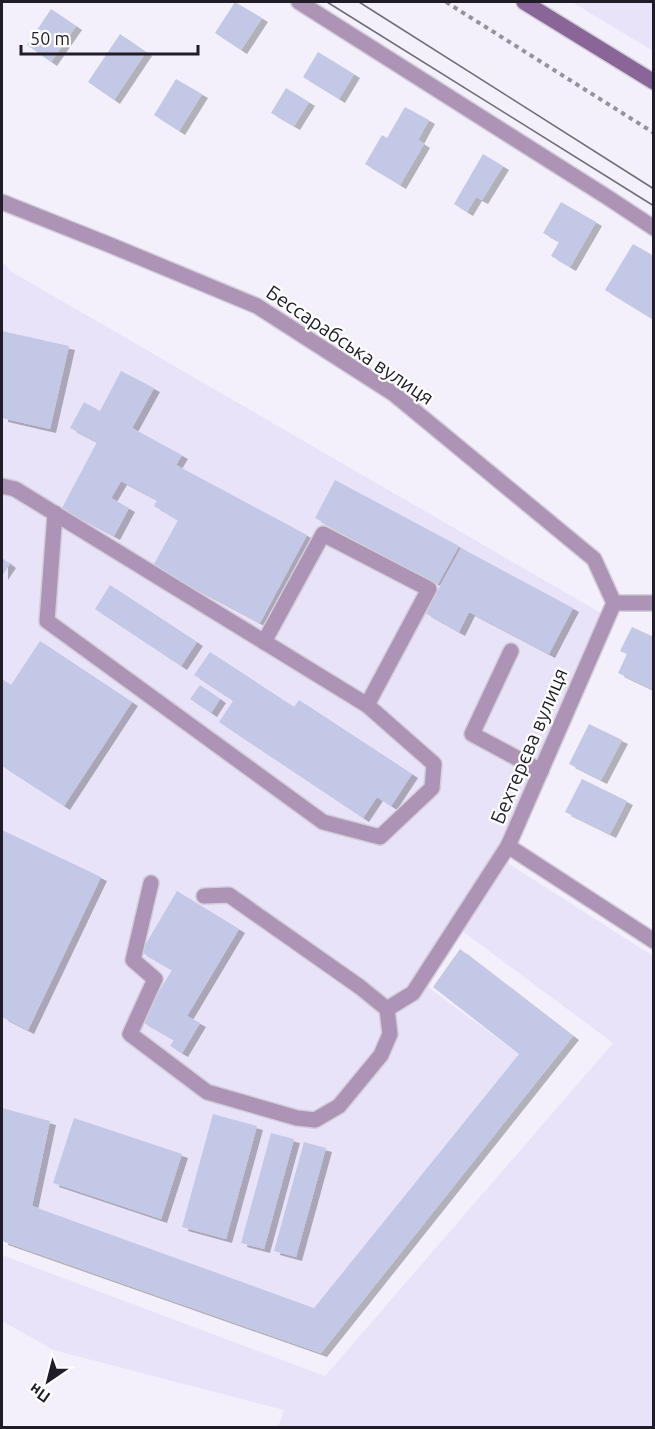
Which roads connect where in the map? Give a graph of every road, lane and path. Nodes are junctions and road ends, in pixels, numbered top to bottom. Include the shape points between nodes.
1 (299, 2) edge
2 (447, 2) edge
3 (524, 2) edge
4 (654, 82) edge
5 (654, 133) edge
6 (2, 202) edge
7 (654, 228) edge
8 (2, 486) edge
9 (55, 513) junction
10 (614, 603) junction
11 (654, 603) edge
12 (264, 642) junction
13 (511, 651) dead end
14 (367, 705) junction
15 (541, 771) junction
16 (508, 846) junction
17 (152, 883) dead end
18 (204, 896) dead end
19 (654, 941) edge
20 (387, 1010) junction

1 - 7 street
2 - 5 path
3 - 4 main road
6 - 10 street, Бессарабська вулиця via 257,306 394,394 594,559
8 - 9 street via 15,489
9 - 12 street
9 - 14 street via 47,621 323,822 380,837 432,788 434,764
10 - 11 street
10 - 15 street, Бехтерєва вулиця
12 - 14 street
12 - 14 street via 323,534 429,589
13 - 15 street via 472,734
15 - 16 street, Бехтерєва вулиця
16 - 19 street, Бехтерєва вулиця
16 - 20 street via 413,993
17 - 20 street via 133,960 155,979 130,1034 207,1092 297,1118 315,1119 339,1106 381,1055 390,1034
18 - 20 street via 229,895

